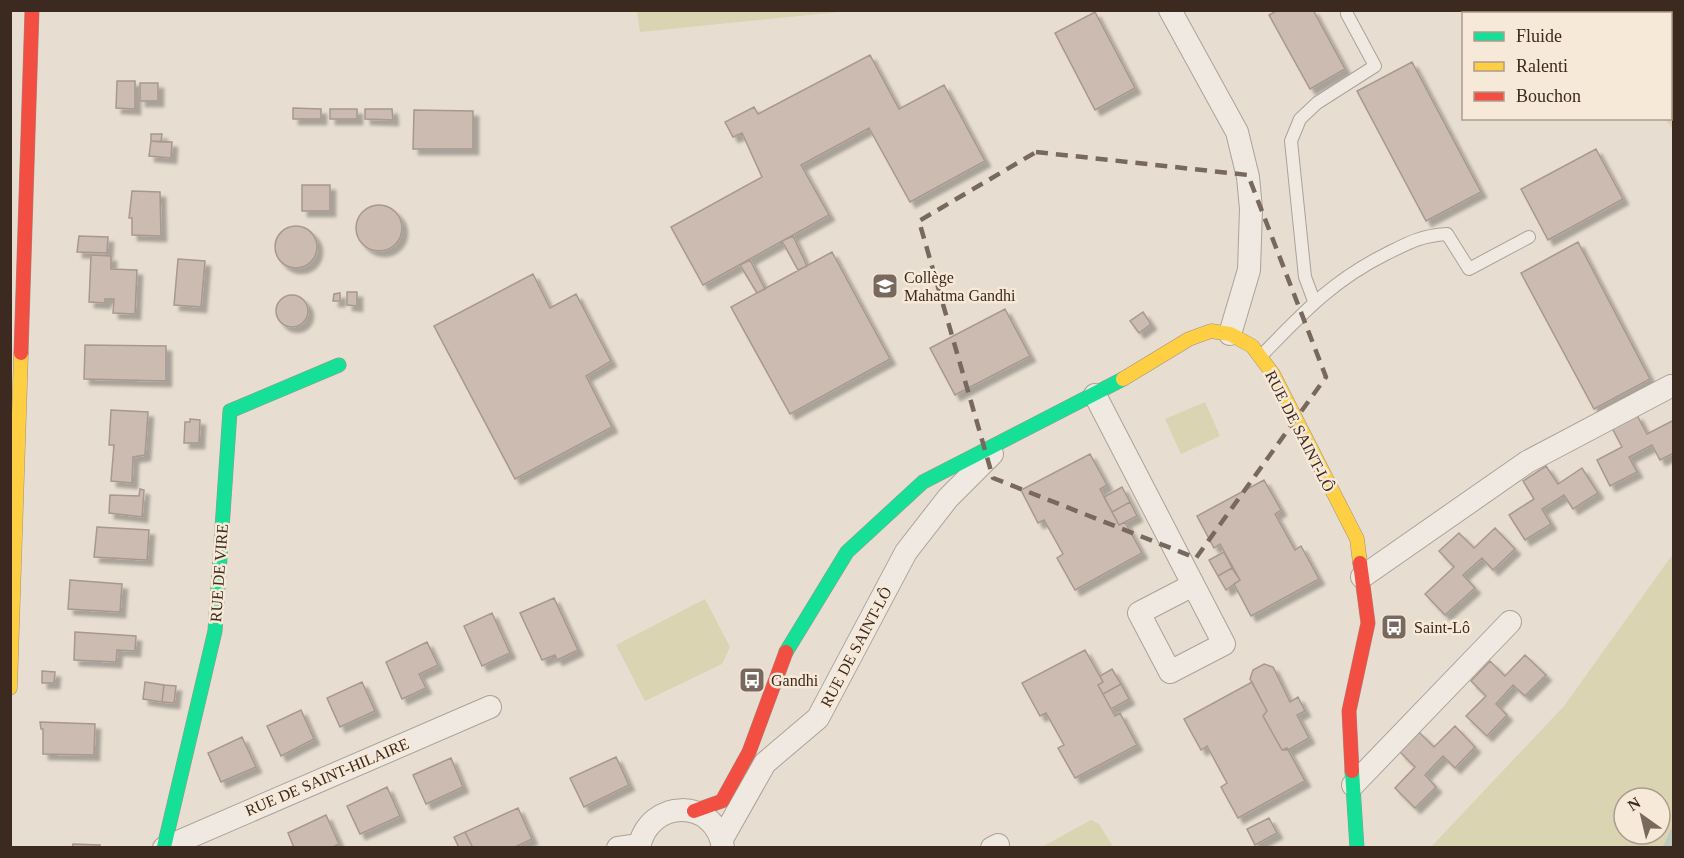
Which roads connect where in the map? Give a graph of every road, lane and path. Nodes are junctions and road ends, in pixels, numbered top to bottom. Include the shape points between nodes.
1 (32, 10) edge
2 (1170, 10) edge
3 (1347, 14) dead end
4 (20, 89) edge
5 (1529, 237) dead end
6 (1314, 301) junction
7 (1230, 334) junction
8 (1260, 357) junction
9 (339, 365) dead end
10 (1671, 386) dead end
11 (1095, 395) junction
12 (1005, 440) junction
13 (895, 508) junction
14 (920, 535) junction
15 (1362, 576) junction
16 (1193, 585) dead end
17 (1510, 622) dead end
18 (11, 675) edge
19 (10, 687) edge
20 (490, 707) dead end
21 (1353, 785) junction
22 (694, 811) junction
23 (722, 843) edge
24 (164, 847) edge
25 (632, 847) edge
26 (1357, 848) edge

1 - 4 street
2 - 7 street via 1237,132 1248,177 1249,270
3 - 6 lane via 1375,66 1317,103 1300,119 1291,141 1305,277
4 - 18 street
5 - 6 lane via 1469,269 1446,234 1423,235 1355,270
6 - 8 lane
7 - 8 street, RUE DE SAINT-LÔ via 1252,346
7 - 11 street, RUE DE SAINT-LÔ via 1211,331 1189,339
8 - 15 street, RUE DE SAINT-LÔ via 1273,374 1357,539
9 - 24 street, RUE DE VIRE via 230,411 215,631
10 - 15 street via 1527,462
11 - 12 street, RUE DE SAINT-LÔ
11 - 16 street
12 - 13 street, RUE DE SAINT-LÔ via 923,482
12 - 14 street, RUE DE SAINT-LÔ via 948,498
13 - 14 street via 904,513
13 - 22 street, RUE DE SAINT-LÔ via 847,552 782,659 749,752 722,801
14 - 23 street, RUE DE SAINT-LÔ via 906,552 818,718 765,763
15 - 21 street, RUE DE SAINT-LÔ via 1368,623 1349,711
17 - 21 street
18 - 19 street
20 - 24 street, RUE DE SAINT-HILAIRE
21 - 26 street, RUE DE SAINT-LÔ
22 - 23 street via 716,827
22 - 25 street via 676,809 659,815

